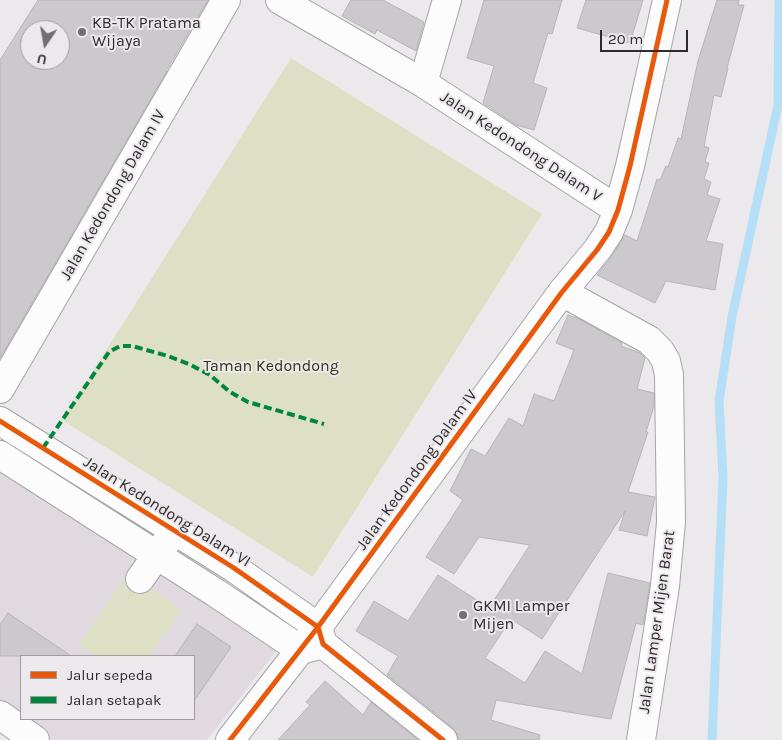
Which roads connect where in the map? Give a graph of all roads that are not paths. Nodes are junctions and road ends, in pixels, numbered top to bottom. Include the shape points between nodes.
1 (226, 0) edge
2 (280, 0) edge
3 (447, 0) edge
4 (666, 0) edge
5 (423, 83) junction
6 (618, 210) junction
7 (562, 292) junction
8 (0, 389) edge
9 (0, 421) edge
10 (43, 448) junction
11 (0, 455) edge
12 (26, 472) junction
13 (175, 531) junction
14 (157, 555) junction
15 (234, 568) junction
16 (140, 579) dead end
17 (216, 593) junction
18 (314, 640) junction
19 (0, 715) edge
20 (35, 740) edge
21 (230, 740) edge
22 (443, 740) edge
23 (641, 740) edge

1 - 8 street, Jalan Kedondong Dalam IV
2 - 5 street, Jalan Kedondong Dalam V
3 - 5 street, Jalan Kedondong Dalam V
4 - 6 street, Jalan Kedondong Dalam IV
5 - 6 street, Jalan Kedondong Dalam V
6 - 7 street, Jalan Kedondong Dalam IV via 597,250
7 - 18 street, Jalan Kedondong Dalam IV
7 - 23 street, Jalan Lamper Mijen Barat via 650,340 666,361 669,375 671,522 665,586
9 - 10 street, Jalan Kedondong Dalam VI
10 - 12 street
10 - 13 street, Jalan Kedondong Dalam VI
11 - 12 street
12 - 14 street
13 - 14 street
13 - 15 street, Jalan Kedondong Dalam VI
14 - 16 street
14 - 17 street
15 - 17 street
15 - 18 street, Jalan Kedondong Dalam VI
17 - 18 street
18 - 21 street, Jalan Kedondong Dalam IV
18 - 22 street
19 - 20 street

